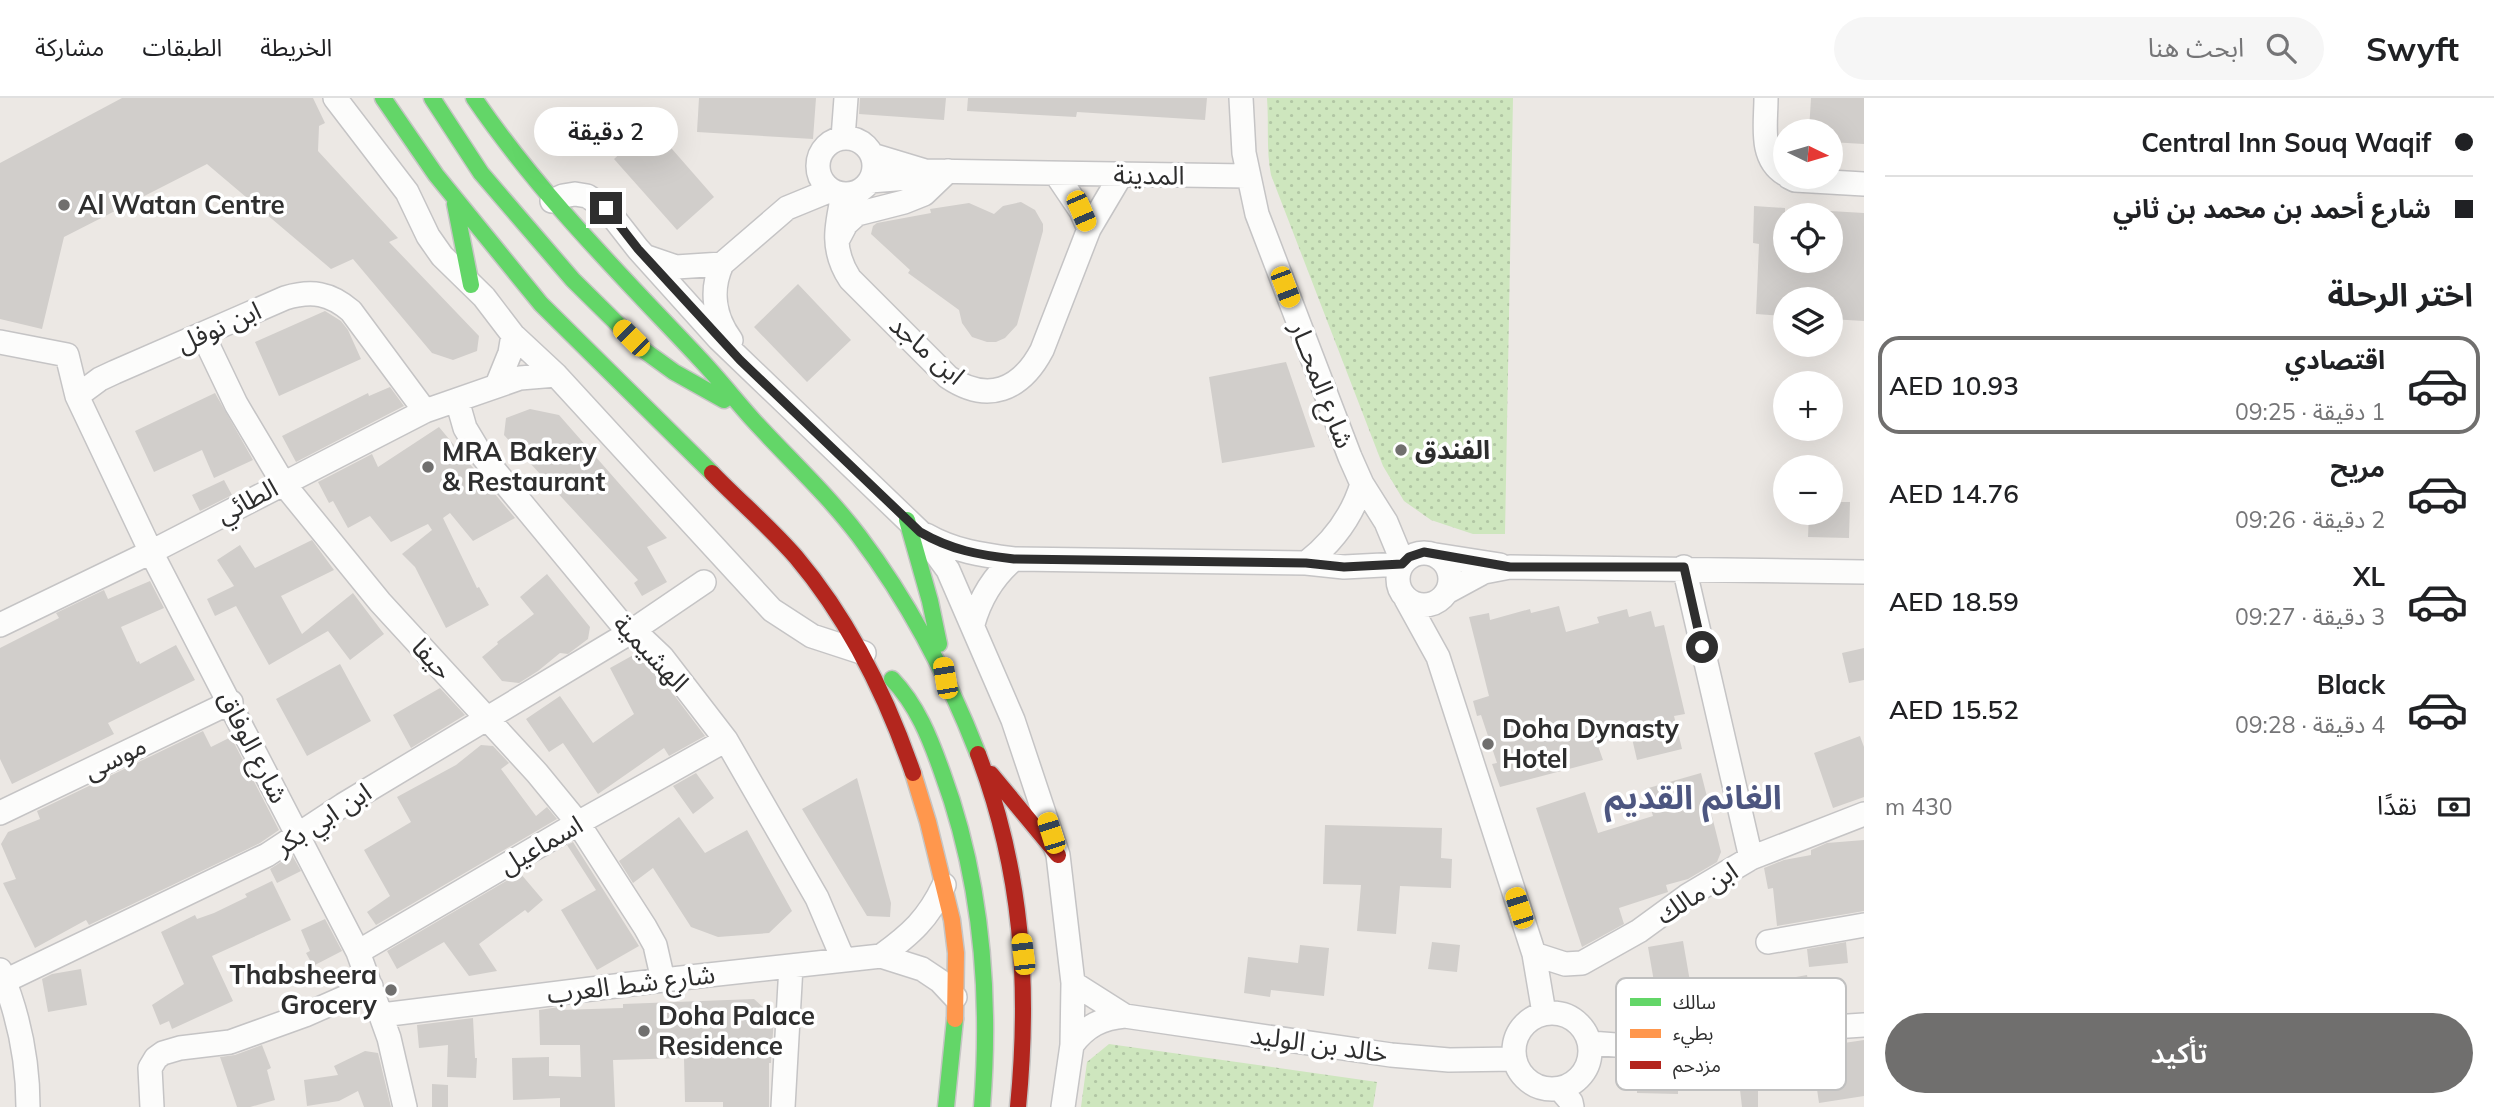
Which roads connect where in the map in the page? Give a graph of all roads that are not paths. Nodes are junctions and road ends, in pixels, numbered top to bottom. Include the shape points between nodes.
1 (335, 98) edge
2 (383, 98) edge
3 (432, 98) edge
4 (474, 98) edge
5 (846, 98) edge
6 (1241, 98) edge
7 (1766, 98) edge
8 (511, 122) dead end
9 (844, 138) junction
10 (872, 155) junction
11 (818, 164) junction
12 (1773, 165) edge
13 (925, 171) junction
14 (948, 171) junction
15 (1056, 174) junction
16 (1121, 175) junction
17 (1247, 176) junction
18 (870, 181) junction
19 (537, 182) junction
20 (1843, 183) edge
21 (1864, 184) edge
22 (837, 192) junction
23 (454, 197) junction
24 (552, 201) junction
25 (787, 208) junction
26 (1089, 229) junction
27 (836, 241) junction
28 (646, 257) junction
29 (722, 264) junction
30 (471, 285) junction
31 (203, 335) junction
32 (513, 335) junction
33 (0, 342) edge
34 (740, 360) junction
35 (556, 375) junction
36 (498, 385) junction
37 (77, 396) junction
38 (457, 400) junction
39 (743, 410) junction
40 (425, 411) junction
41 (283, 483) junction
42 (1362, 484) junction
43 (1376, 506) junction
44 (914, 526) junction
45 (151, 552) junction
46 (1434, 554) junction
47 (1014, 559) junction
48 (1306, 563) junction
49 (1402, 563) junction
50 (1344, 567) junction
51 (1510, 567) junction
52 (1684, 567) junction
53 (1864, 572) edge
54 (704, 582) dead end
55 (1445, 595) junction
56 (1405, 597) junction
57 (973, 624) junction
58 (0, 625) edge
59 (629, 633) junction
60 (864, 653) junction
61 (1438, 657) junction
62 (945, 678) junction
63 (230, 702) junction
64 (488, 719) junction
65 (726, 740) junction
66 (981, 761) junction
67 (0, 813) edge
68 (1864, 814) edge
69 (578, 823) junction
70 (298, 833) junction
71 (1058, 855) junction
72 (1751, 859) junction
73 (944, 885) junction
74 (1864, 925) edge
75 (1768, 942) dead end
76 (358, 952) junction
77 (1534, 954) junction
78 (881, 956) junction
79 (843, 960) junction
80 (791, 966) junction
81 (2, 976) edge
82 (663, 979) junction
83 (1073, 983) junction
84 (371, 986) junction
85 (956, 996) junction
86 (1545, 1013) junction
87 (382, 1015) junction
88 (1125, 1016) junction
89 (1864, 1025) edge
90 (1846, 1026) edge
91 (1590, 1043) junction
92 (1072, 1045) junction
93 (1616, 1045) edge
94 (1515, 1059) junction
95 (1566, 1098) edge
96 (28, 1107) edge
97 (152, 1107) edge
98 (404, 1107) edge
99 (783, 1107) edge
100 (946, 1107) edge
101 (982, 1107) edge
102 (1018, 1107) edge
103 (1063, 1107) edge

1 - 30 street via 412,200 442,256
2 - 23 main road
3 - 39 main road via 481,173 582,290 659,362
4 - 19 main road
5 - 9 street
6 - 17 street, شارع المحــار
7 - 12 street via 1766,148
8 - 19 main road
9 - 10 street via 865,146
9 - 11 street via 826,146
10 - 13 street, المدينة
10 - 18 street
11 - 22 street via 823,184
11 - 25 street
13 - 14 street, المدينة
13 - 18 street, المدينة via 908,178
14 - 15 street, المدينة
14 - 27 street via 924,194 857,214
15 - 16 street, المدينة
15 - 26 street
16 - 17 street, المدينة
16 - 26 street, ابن ماجد
17 - 42 street, شارع المحــار via 1257,214
18 - 22 street via 853,194
19 - 24 main road
20 - 21 street
22 - 25 street
22 - 27 street, ابن ماجد
23 - 30 main road
23 - 60 main road via 541,304 794,555 820,585
24 - 28 street via 575,194 598,202
24 - 39 main road
25 - 29 street
26 - 27 street, ابن ماجد via 1033,366 1012,385 981,391 948,377 850,279 838,259
28 - 29 street via 676,267
28 - 34 street
29 - 34 street via 715,291 717,313
30 - 32 street
31 - 37 street, ابن نوفل via 100,379
31 - 40 street, ابن نوفل via 285,298 327,295 351,311
31 - 41 street, حيفا via 236,404
32 - 35 street
32 - 36 street
33 - 37 street via 67,355
34 - 44 street
35 - 36 street, الطائي
35 - 60 street via 772,610 812,636
36 - 38 street, الطائي
37 - 45 street, شارع الوفاق
38 - 40 street, الطائي
38 - 59 street, الهشيمية via 465,428 480,453
39 - 62 main road via 848,520 915,622
40 - 41 street, الطائي
41 - 45 street, الطائي
41 - 64 street, حيفا via 380,602
42 - 43 street, شارع المحــار
42 - 48 street via 1341,529
43 - 46 street, شارع المحــار
43 - 49 street, شارع المحــار
44 - 47 street via 956,550
44 - 57 street via 948,570
44 - 62 main road
45 - 58 street, الطائي
45 - 63 street, شارع الوفاق
46 - 49 street via 1416,553
46 - 51 street
46 - 55 street via 1449,571
47 - 48 street
47 - 57 street via 986,592
48 - 50 street
49 - 50 street
49 - 56 street via 1397,577
50 - 56 street
51 - 52 street
51 - 55 street via 1468,578
52 - 53 street
52 - 72 street
54 - 59 street, ابن ابي بكر
55 - 56 street via 1425,605
55 - 61 street
56 - 61 street
57 - 71 street via 1013,720
59 - 64 street, ابن ابي بكر
59 - 65 street, الهشيمية via 662,657
60 - 73 main road via 891,710
60 - 101 main road via 898,684 920,718 958,818 984,953
61 - 77 street
62 - 66 main road
63 - 67 street, موسى
63 - 70 street, شارع الوفاق
64 - 69 street, حيفا
64 - 70 street, ابن ابي بكر
65 - 69 street, اسماعيل
65 - 79 street, الهشيمية via 817,898
66 - 71 main road
66 - 102 main road via 1011,871 1023,954
68 - 72 street, ابن مالك
69 - 76 street, اسماعيل
69 - 82 street, حيفا via 645,927
70 - 76 street, شارع الوفاق
70 - 81 street, ابن ابي بكر via 248,866
71 - 83 street
72 - 77 street, ابن مالك via 1582,963 1565,964
73 - 78 street via 925,919
73 - 85 main road via 956,952
74 - 75 street
76 - 84 street, شارع الوفاق
77 - 86 street
78 - 79 street, شارع شط العرب
78 - 85 street, شارع شط العرب via 922,969
79 - 80 street, شارع شط العرب
80 - 82 street, شارع شط العرب
80 - 99 street
81 - 96 street via 19,1020
82 - 87 street, شارع شط العرب
83 - 88 street, خالد بن الوليد
83 - 92 street
84 - 87 street, شارع الوفاق
84 - 97 street via 230,1042 163,1053 150,1068
85 - 100 main road
86 - 91 street via 1574,1018
86 - 94 street via 1520,1030
87 - 98 street, شارع الوفاق
88 - 92 street, خالد بن الوليد via 1093,1024
88 - 94 street, خالد بن الوليد via 1391,1055
89 - 90 street
91 - 93 street
91 - 95 street via 1584,1072
92 - 103 street
94 - 95 street via 1520,1073 1531,1083

